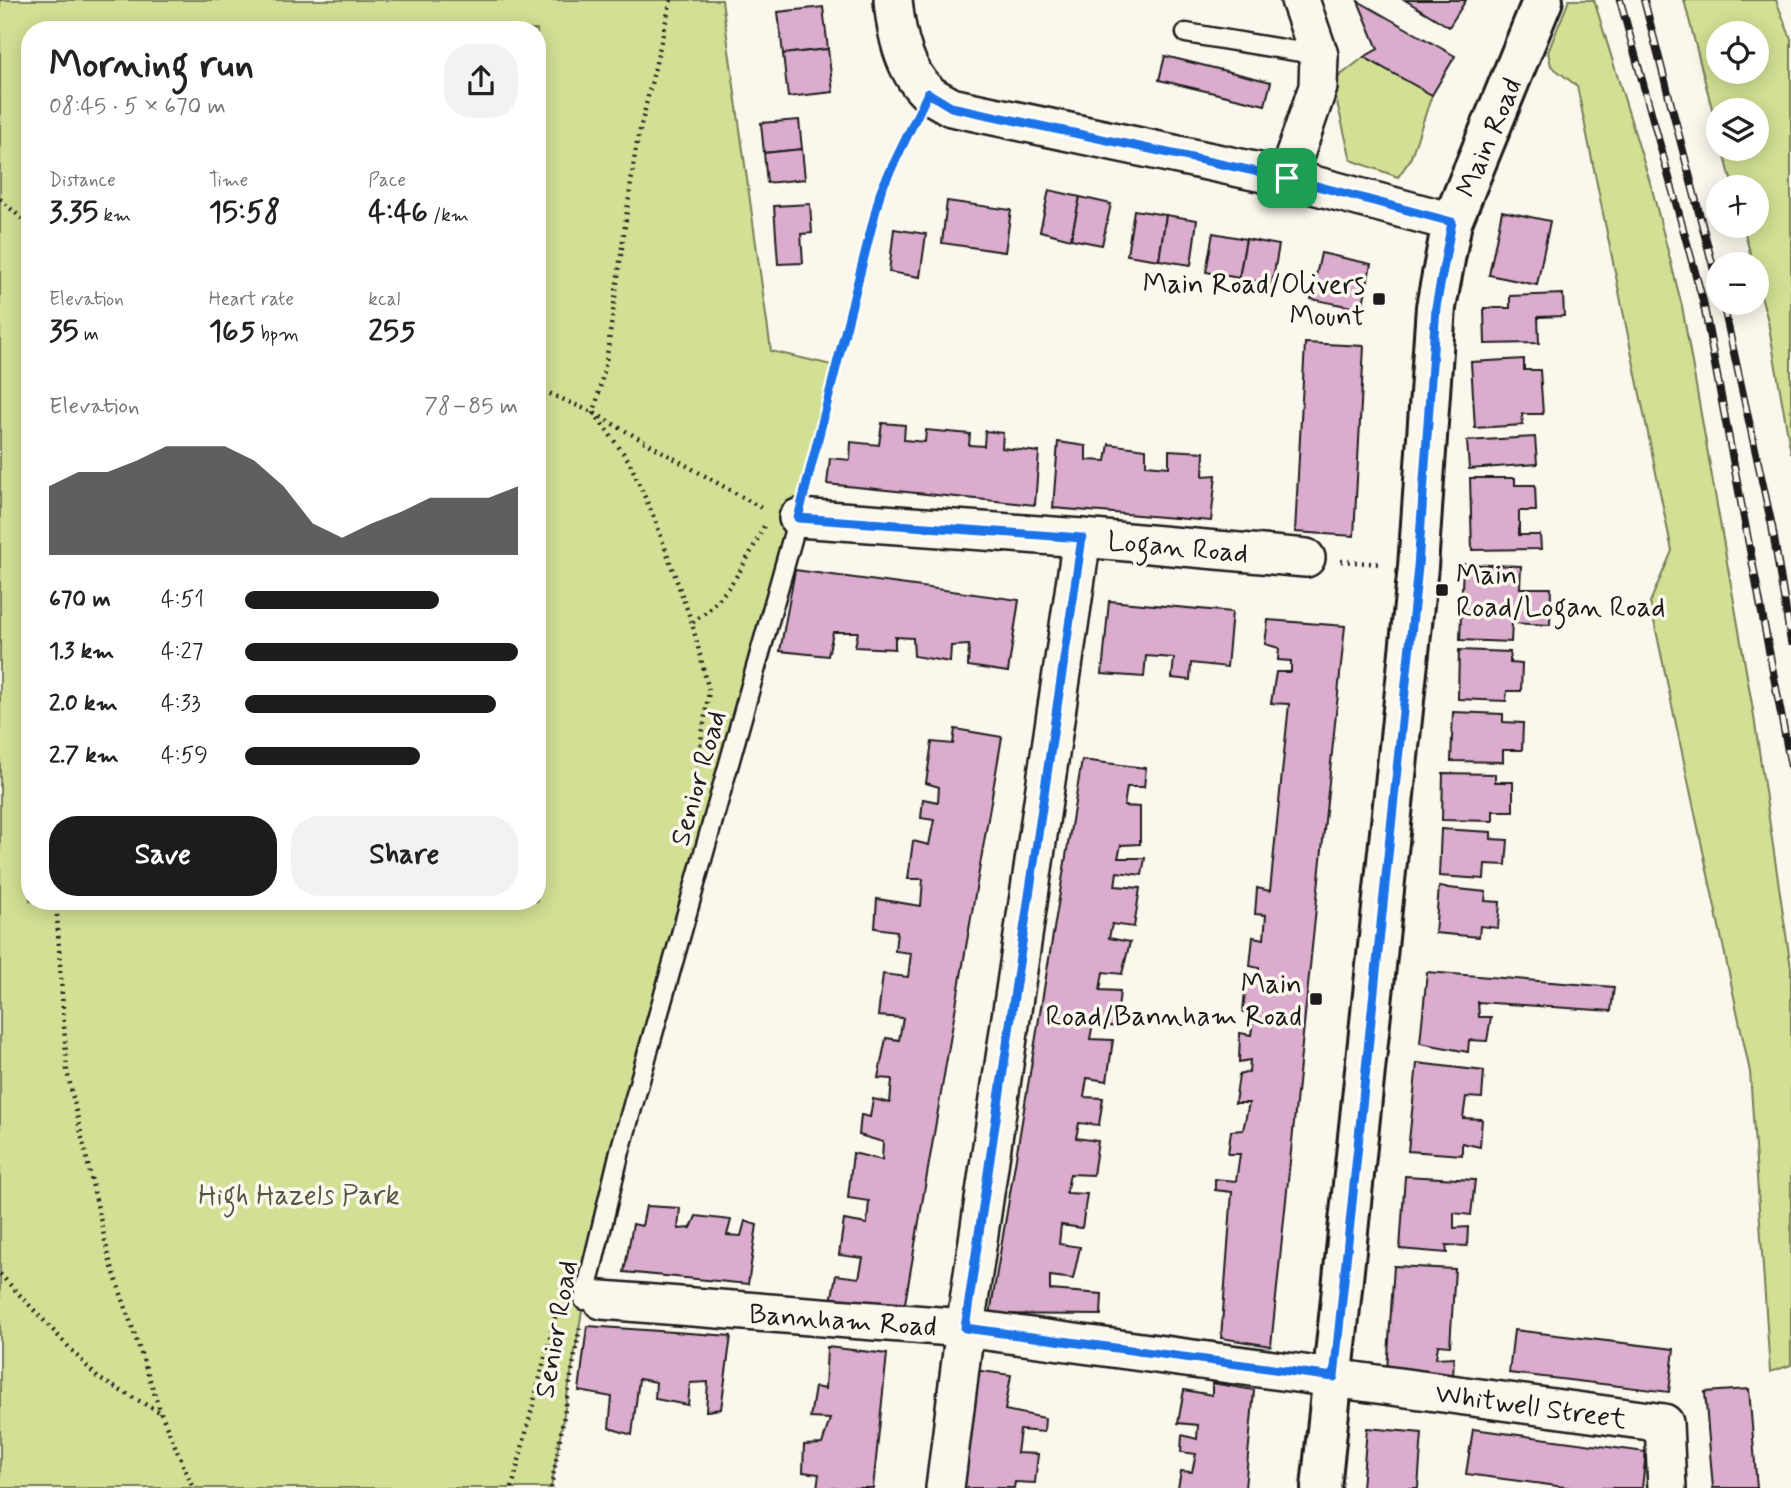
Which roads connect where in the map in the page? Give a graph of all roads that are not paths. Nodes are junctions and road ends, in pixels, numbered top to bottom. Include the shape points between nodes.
1 (892, 0) edge
2 (1300, 0) edge
3 (1543, 0) edge
4 (1186, 33) dead end
5 (1319, 55) junction
6 (1287, 178) junction
7 (1452, 222) junction
8 (798, 518) joint
9 (1082, 538) junction
10 (1306, 558) road end
11 (593, 1300) joint
12 (965, 1328) junction
13 (1334, 1377) junction
14 (945, 1488) edge
15 (1321, 1488) edge
16 (1667, 1488) edge

1 - 6 street via 897,35 910,67 928,93 951,107
2 - 5 street
3 - 7 main road, Main Road
4 - 5 lane
5 - 6 street via 1318,87
6 - 7 street
7 - 13 main road, Main Road via 1436,307 1418,567
8 - 9 street, Logan Road
8 - 11 lane, Senior Road via 620,1151
9 - 10 street, Logan Road
9 - 12 street
11 - 12 street, Bannham Road
12 - 13 street, Bannham Road
12 - 14 street
13 - 15 main road, Main Road
13 - 16 street, Whitwell Street via 1664,1423

